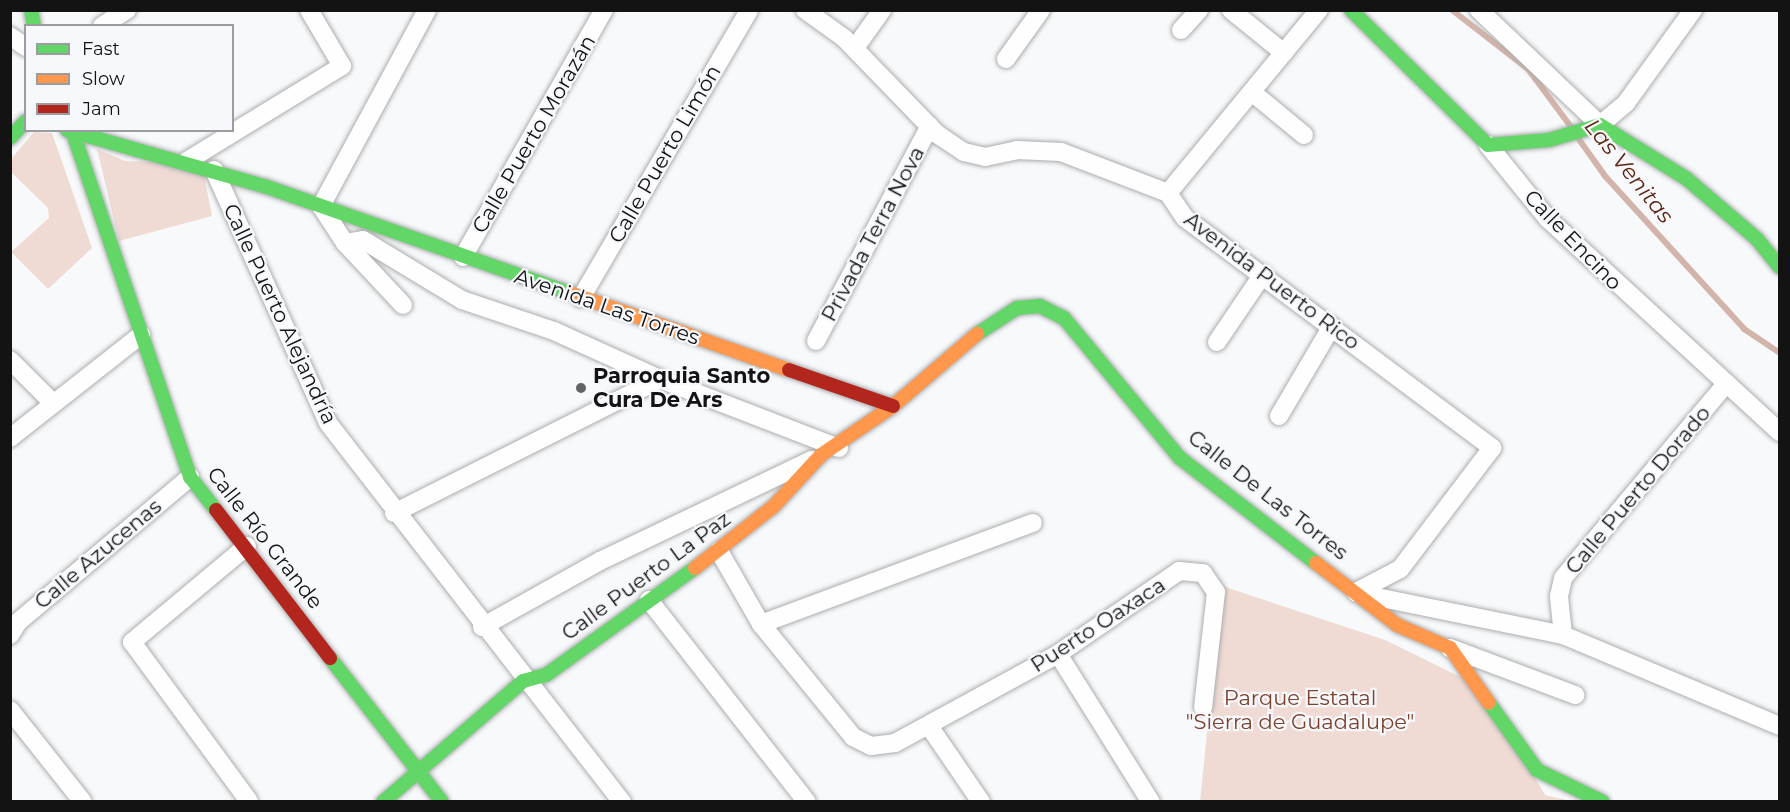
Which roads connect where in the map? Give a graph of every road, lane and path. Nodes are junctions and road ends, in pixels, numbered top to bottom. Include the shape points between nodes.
1 (127, 10) edge
2 (309, 10) edge
3 (428, 10) edge
4 (604, 10) edge
5 (749, 10) edge
6 (805, 10) edge
7 (882, 10) edge
8 (1041, 10) edge
9 (1199, 10) edge
10 (1231, 10) edge
11 (1319, 10) edge
12 (1351, 10) edge
13 (1479, 10) edge
14 (1693, 10) edge
15 (105, 24) edge
16 (1181, 30) dead end
17 (10, 36) edge
18 (24, 46) edge
19 (855, 48) junction
20 (1284, 53) junction
21 (1006, 59) dead end
22 (1253, 93) junction
23 (22, 115) edge
24 (930, 126) junction
25 (1594, 127) junction
26 (70, 132) edge
27 (74, 132) edge
28 (1304, 135) dead end
29 (10, 138) edge
30 (1488, 145) junction
31 (188, 161) junction
32 (214, 170) junction
33 (1168, 193) junction
34 (321, 206) junction
35 (345, 243) junction
36 (463, 257) junction
37 (1779, 267) edge
38 (1263, 274) junction
39 (581, 298) junction
40 (403, 305) dead end
41 (1065, 318) joint
42 (1332, 326) junction
43 (141, 336) junction
44 (816, 341) dead end
45 (1217, 342) dead end
46 (10, 360) edge
47 (660, 380) junction
48 (1726, 384) junction
49 (53, 402) junction
50 (893, 406) junction
51 (1279, 416) dead end
52 (1779, 432) edge
53 (10, 438) edge
54 (839, 447) junction
55 (821, 456) junction
56 (190, 477) junction
57 (394, 513) junction
58 (1033, 523) dead end
59 (247, 546) junction
60 (719, 551) junction
61 (1356, 592) junction
62 (649, 600) junction
63 (13, 624) edge
64 (761, 624) junction
65 (482, 627) junction
66 (1563, 635) junction
67 (1450, 648) junction
68 (1058, 654) junction
69 (523, 681) junction
70 (1575, 694) dead end
71 (1203, 707) dead end
72 (10, 710) edge
73 (929, 726) junction
74 (1777, 726) edge
75 (418, 772) junction
76 (83, 801) edge
77 (249, 801) edge
78 (382, 801) edge
79 (442, 801) edge
80 (622, 801) edge
81 (807, 801) edge
82 (981, 801) edge
83 (1151, 801) edge
84 (1603, 801) edge

1 - 15 street
2 - 31 street via 342,66
3 - 34 street
4 - 36 street, Calle Puerto Morazán
5 - 39 street, Calle Puerto Limón
6 - 19 street, Avenida Puerto Rico
7 - 19 street
8 - 21 street
9 - 16 street
10 - 20 street
11 - 20 street
12 - 30 street
13 - 25 street
14 - 25 street via 1626,103
17 - 18 street
19 - 24 street, Avenida Puerto Rico
20 - 22 street
22 - 28 street
22 - 33 street
23 - 29 street
24 - 33 street, Avenida Puerto Rico via 964,152 985,157 1017,150 1061,152
24 - 44 street, Privada Terra Nova
25 - 30 street via 1562,136
25 - 37 street via 1687,179 1757,239
26 - 43 street, Calle Río Grande
27 - 31 street, Avenida Las Torres
30 - 48 street, Calle Encino via 1548,219
31 - 32 street, Avenida Las Torres
32 - 34 street, Avenida Las Torres
32 - 57 street, Calle Puerto Alejandría via 328,423
33 - 38 street, Avenida Puerto Rico via 1185,218
34 - 35 street
34 - 36 street, Avenida Las Torres
35 - 40 street
35 - 47 street, Avenida Las Torres via 363,240 462,300 554,331
36 - 39 street, Avenida Las Torres
38 - 42 street, Avenida Puerto Rico
38 - 45 street
39 - 50 street, Avenida Las Torres
41 - 50 street, Calle Puerto La Paz via 1040,306 1017,308 990,322
41 - 61 street, Calle De Las Torres via 1180,458
42 - 51 street
42 - 61 street, Avenida Puerto Rico via 1492,448 1400,569
43 - 49 street
43 - 56 street, Calle Río Grande
46 - 49 street
47 - 54 street, Avenida Las Torres
47 - 57 street
48 - 52 street, Calle Encino
48 - 66 street, Calle Puerto Dorado via 1563,578 1559,597
49 - 53 street
50 - 54 street, Calle Puerto La Paz
54 - 55 street, Calle Puerto La Paz
55 - 60 street, Calle Puerto La Paz via 774,506
55 - 65 street via 600,561
56 - 59 street, Calle Río Grande
56 - 63 street, Calle Azucenas
57 - 65 street, Calle Puerto Alejandría
58 - 64 street
59 - 75 street, Calle Río Grande
59 - 77 street via 132,642
60 - 62 street, Calle Puerto La Paz
60 - 64 street
61 - 66 street
61 - 67 street, Calle De Las Torres via 1397,625
62 - 69 street, Calle Puerto La Paz via 546,675
62 - 81 street
64 - 73 street, Puerto Oaxaca via 853,737 870,746 895,743
65 - 69 street, Calle Puerto Alejandría
66 - 74 street
67 - 70 street
67 - 84 street via 1537,770
68 - 71 street, Puerto Oaxaca via 1179,571 1203,573 1216,592
68 - 73 street, Puerto Oaxaca
68 - 83 street
69 - 75 street, Calle Puerto La Paz
69 - 80 street, Calle Puerto Alejandría
72 - 76 street
73 - 82 street
75 - 78 street, Calle Puerto La Paz
75 - 79 street, Calle Río Grande

